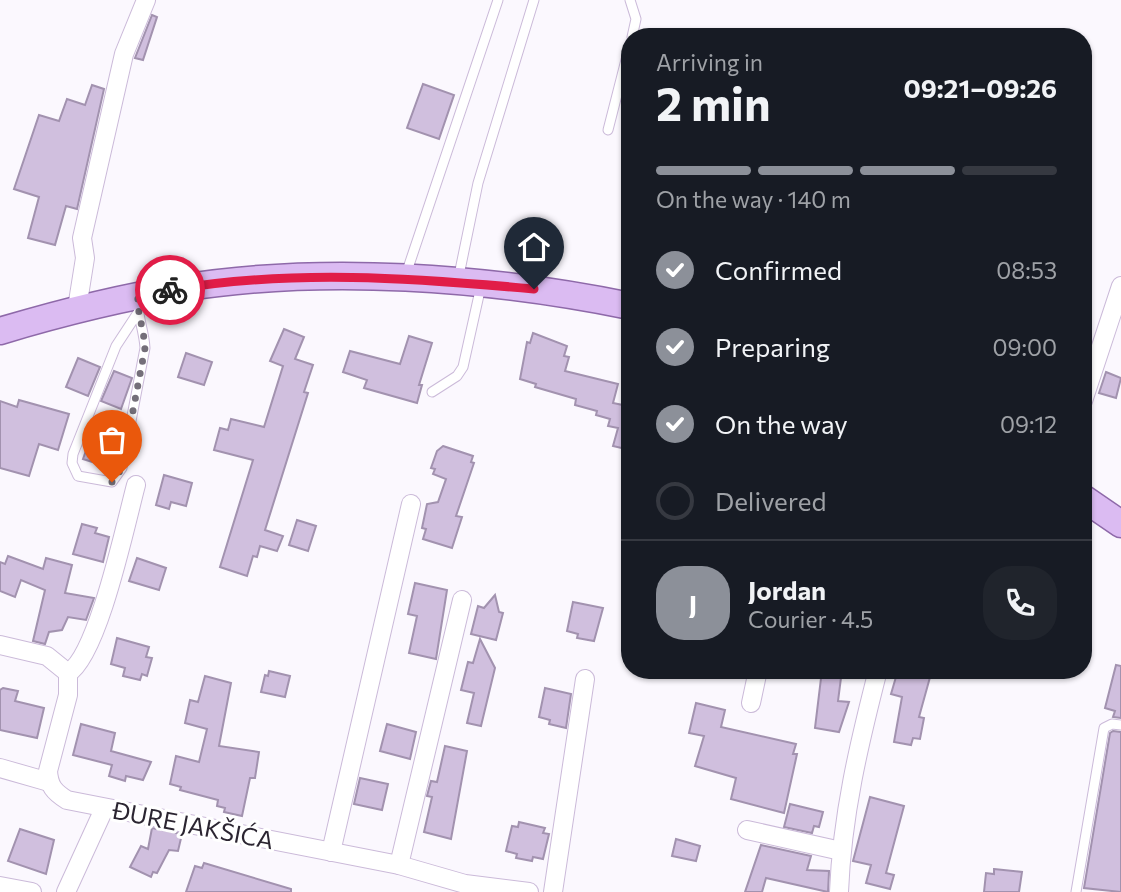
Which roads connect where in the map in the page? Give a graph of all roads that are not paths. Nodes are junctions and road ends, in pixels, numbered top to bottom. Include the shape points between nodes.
1 (146, 0) edge
2 (498, 0) edge
3 (534, 0) edge
4 (630, 0) edge
5 (634, 28) edge
6 (621, 79) edge
7 (608, 130) dead end
8 (404, 279) junction
9 (469, 283) junction
10 (1121, 286) edge
11 (621, 304) edge
12 (137, 305) junction
13 (77, 308) junction
14 (0, 331) edge
15 (1092, 374) edge
16 (432, 392) dead end
17 (136, 485) dead end
18 (411, 504) dead end
19 (1092, 504) edge
20 (1121, 524) edge
21 (462, 600) dead end
22 (0, 645) edge
23 (68, 673) junction
24 (585, 679) dead end
25 (756, 679) edge
26 (876, 679) edge
27 (751, 703) dead end
28 (1121, 725) edge
29 (0, 768) edge
30 (49, 782) junction
31 (104, 809) junction
32 (747, 830) dead end
33 (842, 851) junction
34 (331, 852) junction
35 (399, 865) junction
36 (0, 886) edge
37 (32, 892) edge
38 (66, 892) edge
39 (529, 892) edge
40 (553, 892) edge
41 (839, 892) edge
42 (1076, 892) edge

1 - 13 street via 124,54 82,238 85,258
2 - 8 lane
3 - 9 lane via 478,183
4 - 5 lane
6 - 7 lane
8 - 9 main road
8 - 12 main road via 270,279 184,287
9 - 11 main road
9 - 16 lane via 463,367
10 - 15 street
12 - 12 lane via 74,454 72,463 78,476 112,482 122,468 145,348
12 - 13 main road
13 - 14 main road
17 - 23 street via 91,640
18 - 34 street
19 - 20 main road
21 - 35 street
22 - 23 street via 47,656
23 - 30 street via 68,695 50,755
24 - 40 street
25 - 27 street
26 - 33 street via 853,767
28 - 42 lane via 1104,728
29 - 30 street
30 - 31 street, ĐURE JAKŠIĆA via 55,793 67,800
31 - 34 street, ĐURE JAKŠIĆA
31 - 38 street
32 - 33 street
33 - 41 street
34 - 35 street, ĐURE JAKŠIĆA
35 - 39 street, ĐURE JAKŠIĆA via 465,884
36 - 37 street

